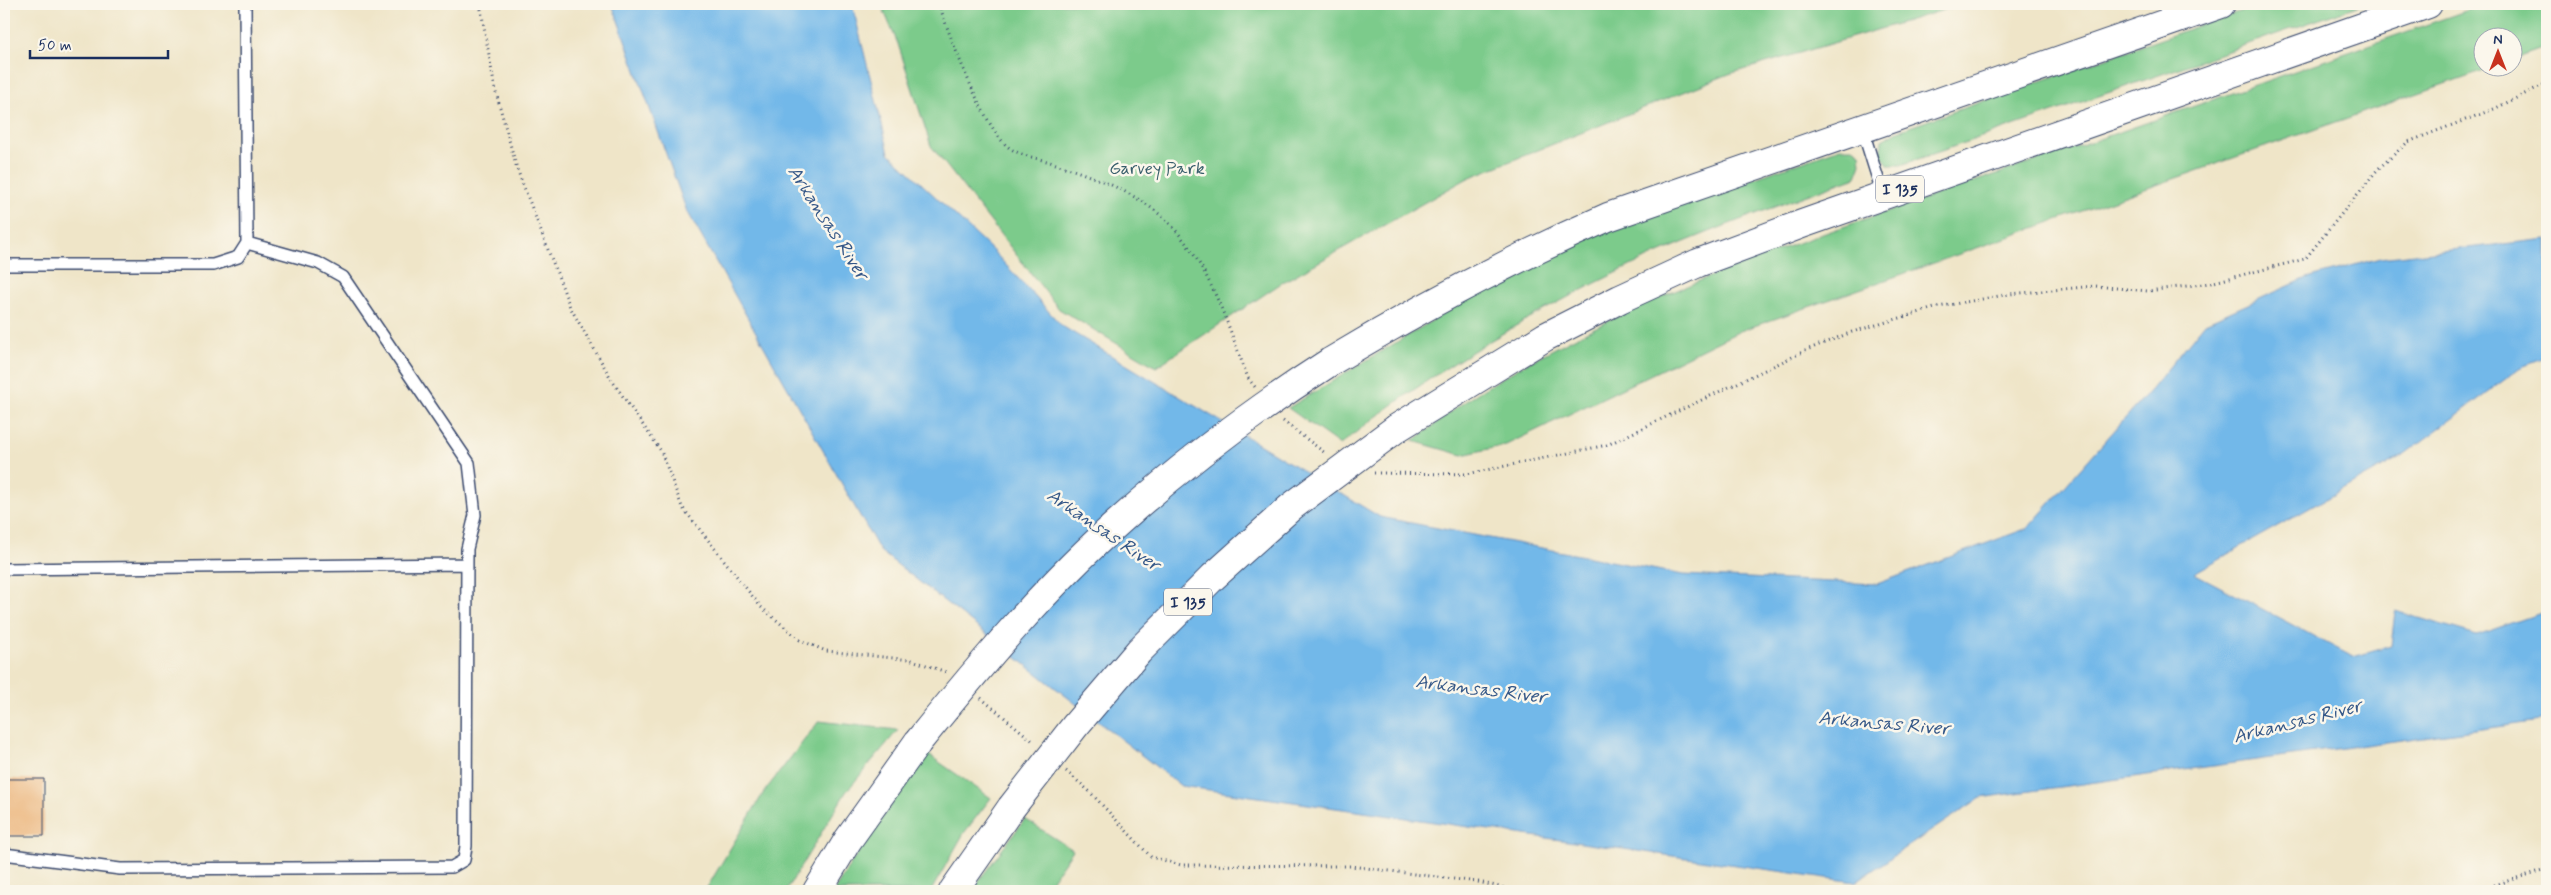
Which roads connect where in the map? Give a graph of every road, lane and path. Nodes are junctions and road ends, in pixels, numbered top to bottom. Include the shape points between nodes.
1 (245, 4) edge
2 (480, 4) edge
3 (2221, 4) edge
4 (2428, 4) edge
5 (1862, 127) junction
6 (1883, 195) junction
7 (247, 243) junction
8 (4, 265) edge
9 (468, 564) junction
10 (4, 569) edge
11 (952, 676) dead end
12 (974, 693) dead end
13 (1040, 747) dead end
14 (1061, 766) dead end
15 (4, 854) edge
16 (2547, 869) edge
17 (817, 891) edge
18 (953, 891) edge
19 (1518, 891) edge
20 (2474, 891) edge

1 - 7 lane
2 - 11 path via 494,89 517,169 570,307 613,382 661,451 682,507 761,607 800,640 826,651 912,660
3 - 5 highway
4 - 6 highway, I 135
5 - 6 lane
5 - 17 highway, bridge via 1608,216 1538,247 1404,318 1261,407 1193,458 1120,520 982,662 918,742 848,840
6 - 18 highway, I 135, bridge via 1698,263 1620,299 1545,338 1396,428 1291,507 1206,583 1139,651 1011,808
7 - 8 lane via 238,257 214,266
7 - 9 lane via 318,263 342,277 469,463 475,515
9 - 10 lane
9 - 15 lane via 466,846 464,860 452,868 120,869
12 - 13 path
14 - 19 path via 1151,857 1182,865 1350,866 1478,882
16 - 20 path

